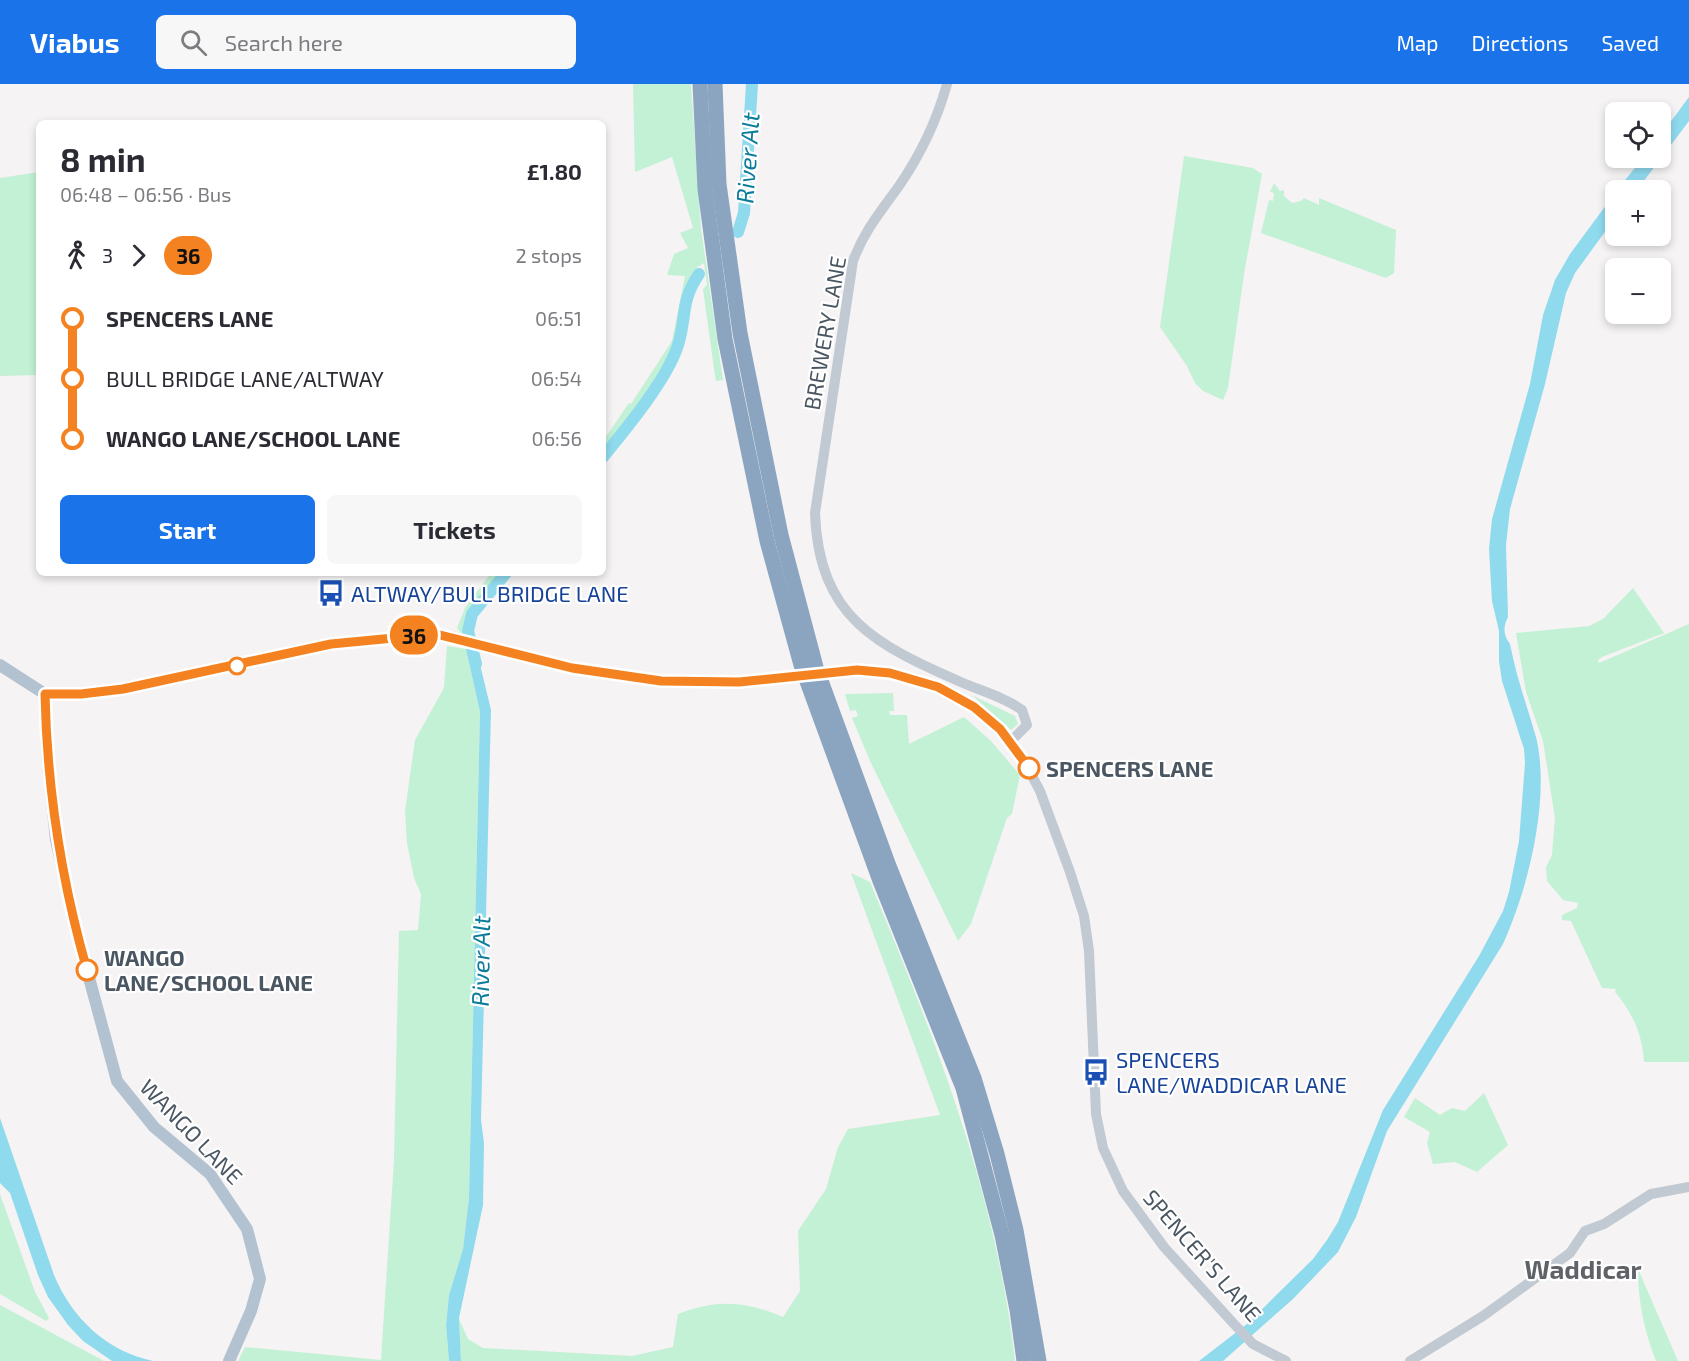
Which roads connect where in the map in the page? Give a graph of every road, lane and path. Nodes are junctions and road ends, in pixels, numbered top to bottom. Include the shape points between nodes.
1 (700, 84) edge
2 (715, 84) edge
3 (946, 84) edge
4 (0, 665) edge
5 (45, 694) junction
6 (1011, 741) junction
7 (1689, 1187) edge
8 (229, 1361) edge
9 (1024, 1361) edge
10 (1039, 1361) edge
11 (1286, 1361) edge
12 (1410, 1361) edge

1 - 9 highway via 705,189 725,339 766,541 801,665 880,880 963,1088 1002,1235
2 - 10 highway via 719,184 740,333 781,535 816,667 889,866 974,1078 1016,1230
3 - 6 street, BREWERY LANE via 929,135 898,187 868,226 853,261 815,513 816,547 824,574 848,613 882,644 1022,710 1027,724
4 - 5 main road
5 - 6 street, SPENCER'S LANE via 123,689 331,644 427,634 462,639 572,668 687,683 789,678 836,671 890,673 938,687 974,707
5 - 8 main road, WANGO LANE via 56,840 117,1081 154,1127 210,1174 247,1229 260,1280
6 - 11 street, SPENCER'S LANE via 1040,791 1084,916 1091,976 1094,1096 1103,1148 1123,1191 1164,1247 1253,1344
7 - 12 street via 1652,1194 1604,1224 1585,1231 1574,1249 1561,1259 1484,1316

